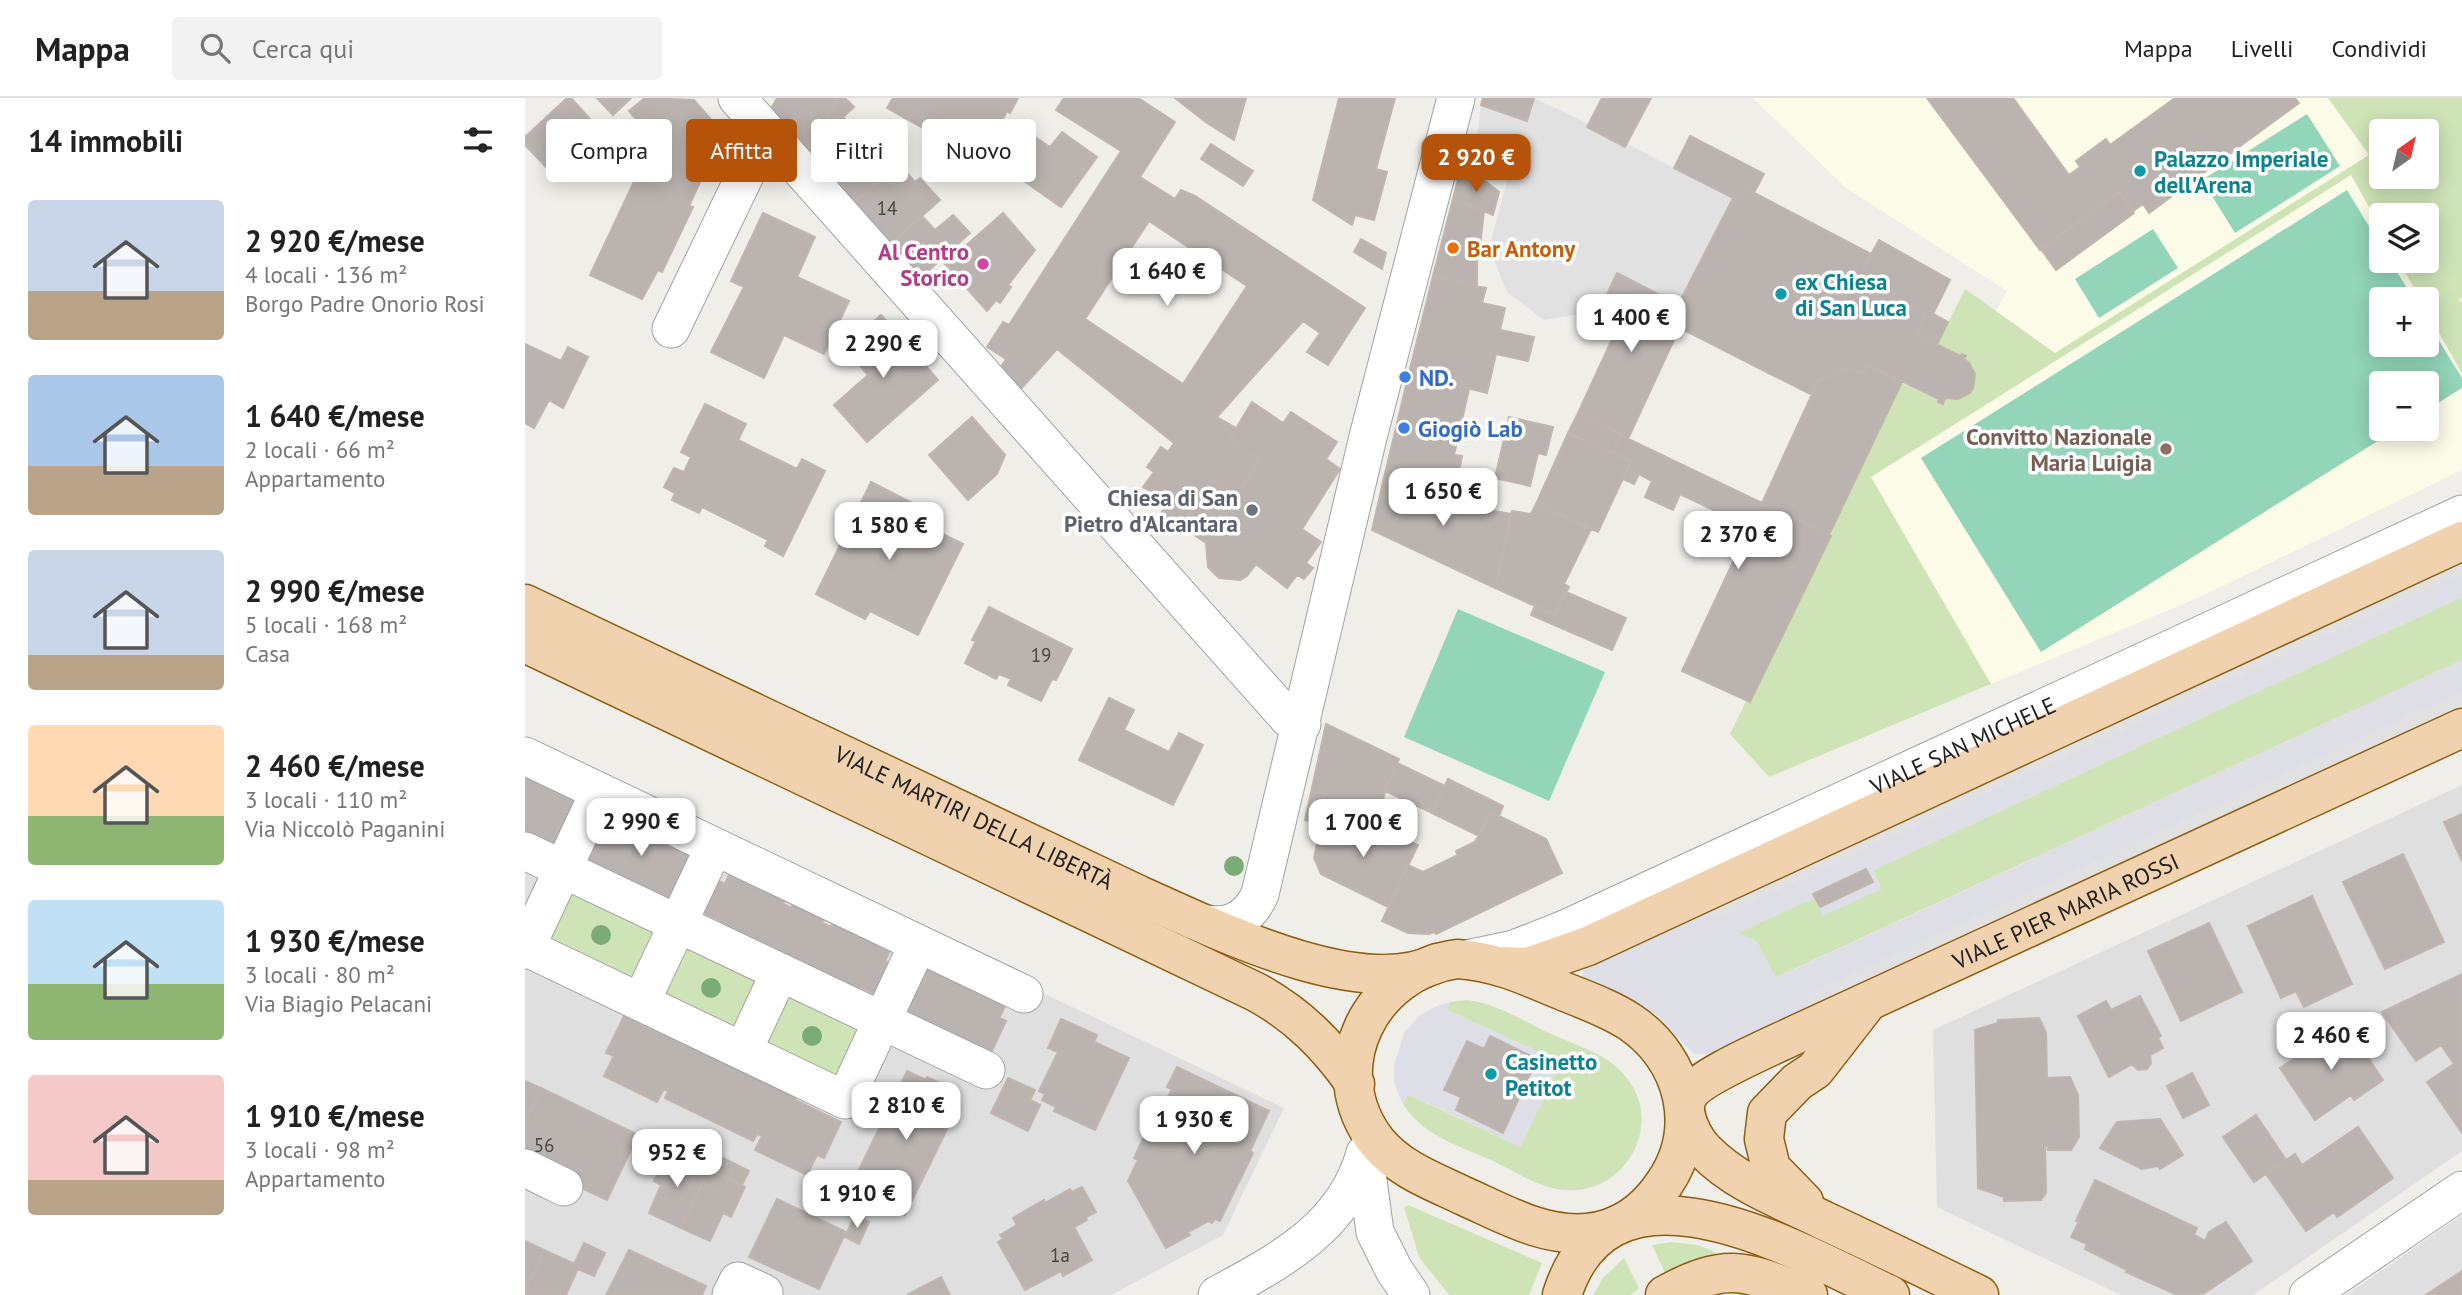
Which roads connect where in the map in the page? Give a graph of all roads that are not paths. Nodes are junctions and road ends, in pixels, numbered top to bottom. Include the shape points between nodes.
1 (737, 98) edge
2 (1456, 98) edge
3 (756, 119) edge
4 (797, 166) edge
5 (742, 182) edge
6 (671, 329) dead end
7 (2462, 514) edge
8 (2462, 541) edge
9 (525, 604) edge
10 (525, 643) edge
11 (1302, 724) junction
12 (2462, 728) edge
13 (525, 756) edge
14 (599, 792) junction
15 (714, 847) junction
16 (525, 851) edge
17 (563, 869) junction
18 (535, 903) edge
19 (1192, 919) junction
20 (678, 924) junction
21 (918, 944) junction
22 (525, 948) edge
23 (1439, 964) junction
24 (1501, 966) junction
25 (780, 972) junction
26 (1024, 994) dead end
27 (641, 1002) junction
28 (1867, 1002) junction
29 (882, 1021) junction
30 (743, 1051) junction
31 (986, 1070) dead end
32 (1358, 1099) junction
33 (1685, 1109) junction
34 (1365, 1153) junction
35 (525, 1168) edge
36 (564, 1186) dead end
37 (2462, 1190) edge
38 (1819, 1218) junction
39 (1624, 1222) junction
40 (1217, 1295) edge
41 (1411, 1295) edge
42 (1562, 1295) edge
43 (1665, 1295) edge
44 (1808, 1295) edge
45 (1890, 1295) edge
46 (1979, 1295) edge
47 (2308, 1295) edge

1 - 3 street
2 - 11 street via 1368,437
4 - 11 street via 1288,718
5 - 6 street
7 - 23 street, VIALE SAN MICHELE via 1565,929 1496,954
8 - 24 main road, VIALE SAN MICHELE via 1594,943 1528,967
9 - 19 main road, VIALE MARTIRI DELLA LIBERTÀ
10 - 32 main road, VIALE MARTIRI DELLA LIBERTÀ via 1257,992 1323,1042
11 - 19 street via 1254,906 1231,925
12 - 28 main road, VIALE PIER MARIA ROSSI
13 - 14 street
14 - 15 street
14 - 17 street
15 - 20 street
15 - 21 street
16 - 17 street
17 - 18 street
17 - 20 street
18 - 22 street
19 - 23 main road, VIALE MARTIRI DELLA LIBERTÀ via 1282,954 1375,975
20 - 25 street
20 - 27 street
21 - 26 street
21 - 29 street
22 - 27 street
23 - 24 main road, VIALE MARTIRI DELLA LIBERTÀ
23 - 32 main road via 1417,971 1393,988 1367,1018 1355,1053
24 - 33 main road via 1606,1009 1644,1033 1669,1062
25 - 29 street
25 - 30 street
27 - 30 street
28 - 33 main road, VIALE PIER MARIA ROSSI via 1703,1081 1688,1094
28 - 38 main road via 1815,1070 1767,1113 1764,1139 1771,1168
29 - 30 street via 845,1100
29 - 31 street
32 - 34 street via 1366,1133
32 - 39 main road, VIALE MARTIRI DELLA LIBERTÀ via 1375,1140 1388,1155 1515,1219 1568,1234
33 - 38 main road via 1698,1143 1714,1158 1736,1175
33 - 39 main road via 1682,1144 1671,1175 1651,1202
34 - 40 street via 1352,1188 1325,1225 1289,1254
34 - 41 street via 1375,1233
35 - 36 street
37 - 47 street
38 - 46 main road
39 - 42 main road via 1589,1248
39 - 45 main road, VIALE MARTIRI DELLA LIBERTÀ via 1673,1214 1728,1224
43 - 44 main road via 1725,1272 1762,1278

